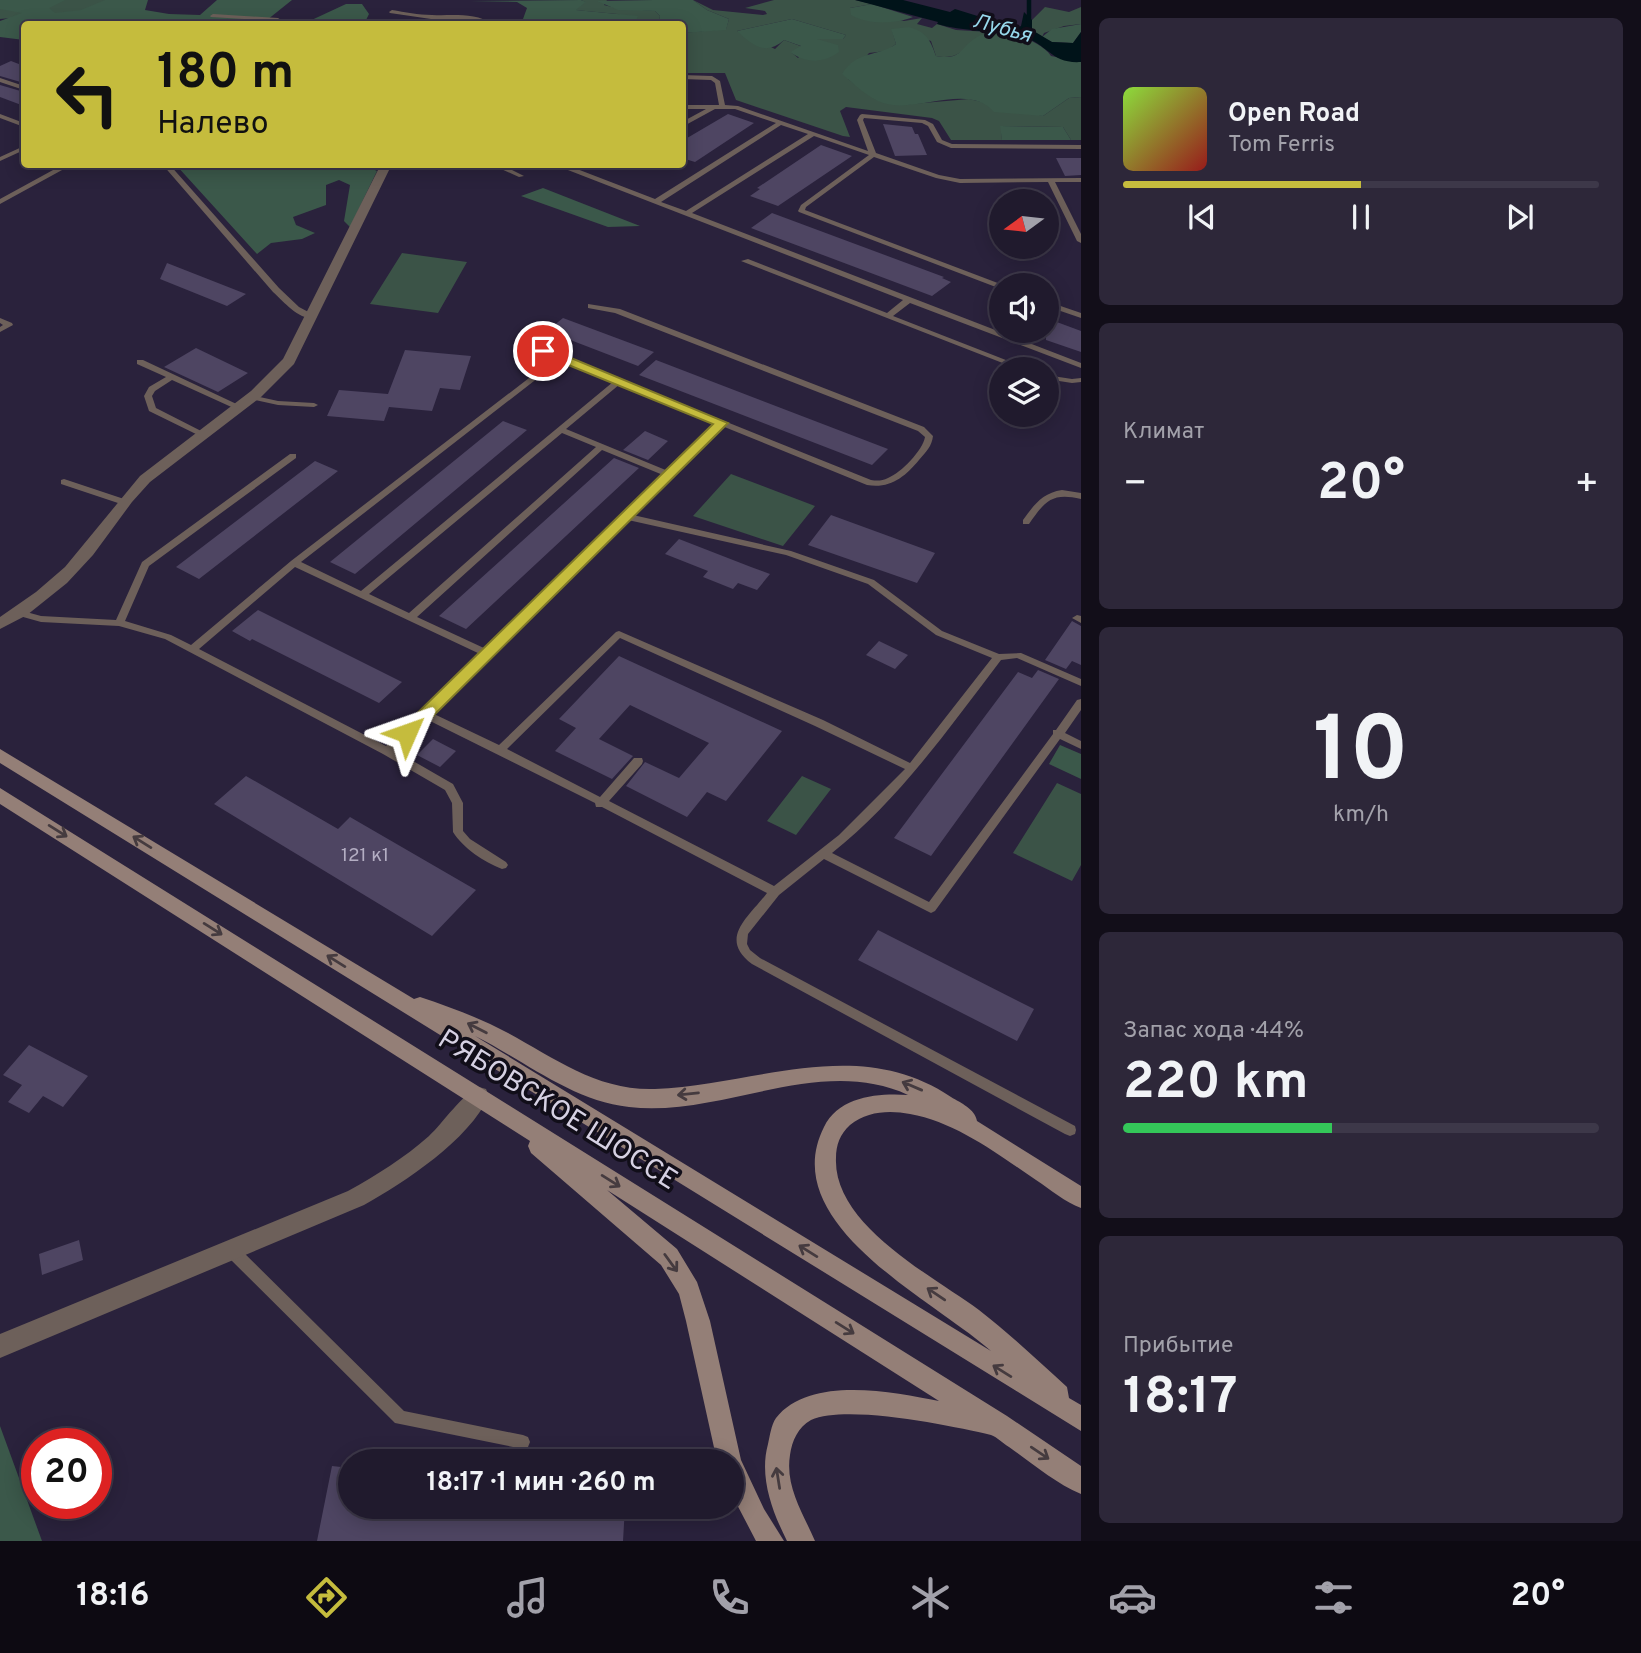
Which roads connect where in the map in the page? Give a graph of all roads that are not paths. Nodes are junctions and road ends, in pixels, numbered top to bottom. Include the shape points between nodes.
1 (392, 12) dead end
2 (214, 16) dead end
3 (277, 21) edge
4 (482, 21) edge
5 (686, 76) edge
6 (0, 80) edge
7 (21, 88) edge
8 (718, 106) junction
9 (686, 107) edge
10 (0, 116) edge
11 (686, 123) edge
12 (780, 123) junction
13 (21, 124) edge
14 (813, 134) junction
15 (1081, 147) edge
16 (21, 149) edge
17 (873, 155) junction
18 (0, 159) edge
19 (63, 168) edge
20 (169, 168) edge
21 (385, 168) edge
22 (502, 168) edge
23 (567, 168) edge
24 (521, 176) dead end
25 (1081, 180) edge
26 (1051, 181) junction
27 (0, 202) edge
28 (655, 202) junction
29 (687, 214) junction
30 (1081, 241) edge
31 (745, 261) dead end
32 (989, 282) edge
33 (908, 299) junction
34 (591, 306) dead end
35 (1059, 308) edge
36 (888, 316) junction
37 (1081, 316) edge
38 (311, 317) junction
39 (0, 320) edge
40 (0, 330) edge
41 (543, 351) dead end
42 (995, 357) edge
43 (559, 358) junction
44 (140, 362) dead end
45 (1081, 366) edge
46 (173, 376) junction
47 (1059, 379) edge
48 (1081, 380) edge
49 (618, 382) junction
50 (254, 397) junction
51 (314, 405) dead end
52 (241, 408) junction
53 (721, 423) junction
54 (561, 430) junction
55 (203, 434) junction
56 (601, 447) junction
57 (293, 456) dead end
58 (670, 475) junction
59 (64, 482) dead end
60 (1081, 496) edge
61 (124, 502) junction
62 (629, 517) junction
63 (1026, 522) dead end
64 (294, 564) junction
65 (362, 595) junction
66 (19, 613) junction
67 (409, 618) junction
68 (119, 623) junction
69 (0, 624) edge
70 (192, 649) junction
71 (485, 653) junction
72 (998, 657) junction
73 (1081, 683) edge
74 (1081, 703) edge
75 (427, 715) junction
76 (1057, 733) junction
77 (1081, 745) edge
78 (501, 749) junction
79 (387, 751) junction
80 (0, 755) edge
81 (638, 761) dead end
82 (912, 768) junction
83 (0, 795) edge
84 (600, 804) junction
85 (823, 853) junction
86 (502, 865) dead end
87 (775, 892) junction
88 (394, 997) junction
89 (485, 1100) junction
90 (1070, 1130) dead end
91 (1009, 1151) junction
92 (1081, 1198) edge
93 (232, 1251) junction
94 (0, 1346) edge
95 (1081, 1418) edge
96 (998, 1425) junction
97 (523, 1442) dead end
98 (726, 1449) edge
99 (1081, 1480) edge
100 (744, 1494) edge
101 (771, 1541) edge
102 (802, 1541) edge

1 - 4 lane via 468,16
2 - 3 lane
5 - 8 lane via 718,82
6 - 7 lane
8 - 9 lane
8 - 11 lane
8 - 12 lane via 736,107
10 - 13 lane
12 - 14 lane
12 - 28 lane
14 - 17 lane
14 - 29 lane
15 - 17 lane via 951,146 939,141 932,125 923,121 862,116
16 - 18 lane
17 - 26 lane via 960,181
17 - 32 lane via 801,211
19 - 27 lane
20 - 38 lane via 276,290
21 - 38 street
22 - 24 lane
23 - 28 lane
25 - 26 lane
26 - 30 lane
28 - 29 lane
29 - 33 lane
31 - 36 lane
33 - 36 lane
33 - 45 lane
34 - 53 lane via 617,310 909,424 929,436 928,444 884,486
35 - 37 lane
36 - 42 lane
38 - 50 street via 289,361
39 - 40 lane via 9,325
41 - 43 lane
43 - 49 lane
43 - 64 lane
44 - 46 lane
46 - 52 lane
46 - 55 lane via 152,389 148,396 152,410
47 - 48 lane
49 - 53 lane
49 - 54 lane
50 - 51 lane
50 - 52 street
52 - 55 street
53 - 58 lane
54 - 56 lane
54 - 65 lane
55 - 61 street via 144,479
56 - 58 lane
56 - 67 lane
57 - 68 lane via 145,564
58 - 62 lane
59 - 61 lane
60 - 63 lane via 1053,494 1041,500
61 - 66 street via 80,562
62 - 71 lane
62 - 72 lane via 789,554 871,582 939,633
64 - 65 lane
64 - 70 lane
65 - 67 lane
66 - 68 lane via 41,619
66 - 69 street
67 - 71 lane
68 - 70 lane
70 - 79 lane
71 - 75 lane
72 - 73 lane via 1018,655
72 - 82 lane
74 - 76 lane
75 - 78 lane
75 - 79 lane
76 - 77 lane
76 - 85 lane via 931,908
78 - 82 lane via 619,634
78 - 84 lane
79 - 86 lane via 449,787 460,806 458,832
88 -> 80 main road, РЯБОВСКОЕ ШОССЕ
81 - 84 lane
82 - 85 lane
83 -> 89 main road, РЯБОВСКОЕ ШОССЕ
84 - 87 lane
85 - 87 lane
87 - 90 lane via 742,933 746,953
91 -> 88 main road via 947,1103 881,1076 843,1072 698,1094 643,1099 619,1096 573,1080 457,1017
95 -> 88 main road, РЯБОВСКОЕ ШОССЕ
89 - 93 street via 395,1178
89 -> 96 main road, РЯБОВСКОЕ ШОССЕ
89 -> 98 main road via 669,1257 689,1290
91 - 92 main road
95 -> 91 main road via 990,1333 873,1247 845,1214 825,1173 824,1158 834,1127 864,1106 884,1102 904,1102 932,1111
93 - 94 street
93 - 97 lane via 400,1418
96 -> 99 main road, РЯБОВСКОЕ ШОССЕ
102 -> 96 main road via 784,1505 776,1473 777,1446 785,1424 807,1408 852,1400
100 - 101 main road

